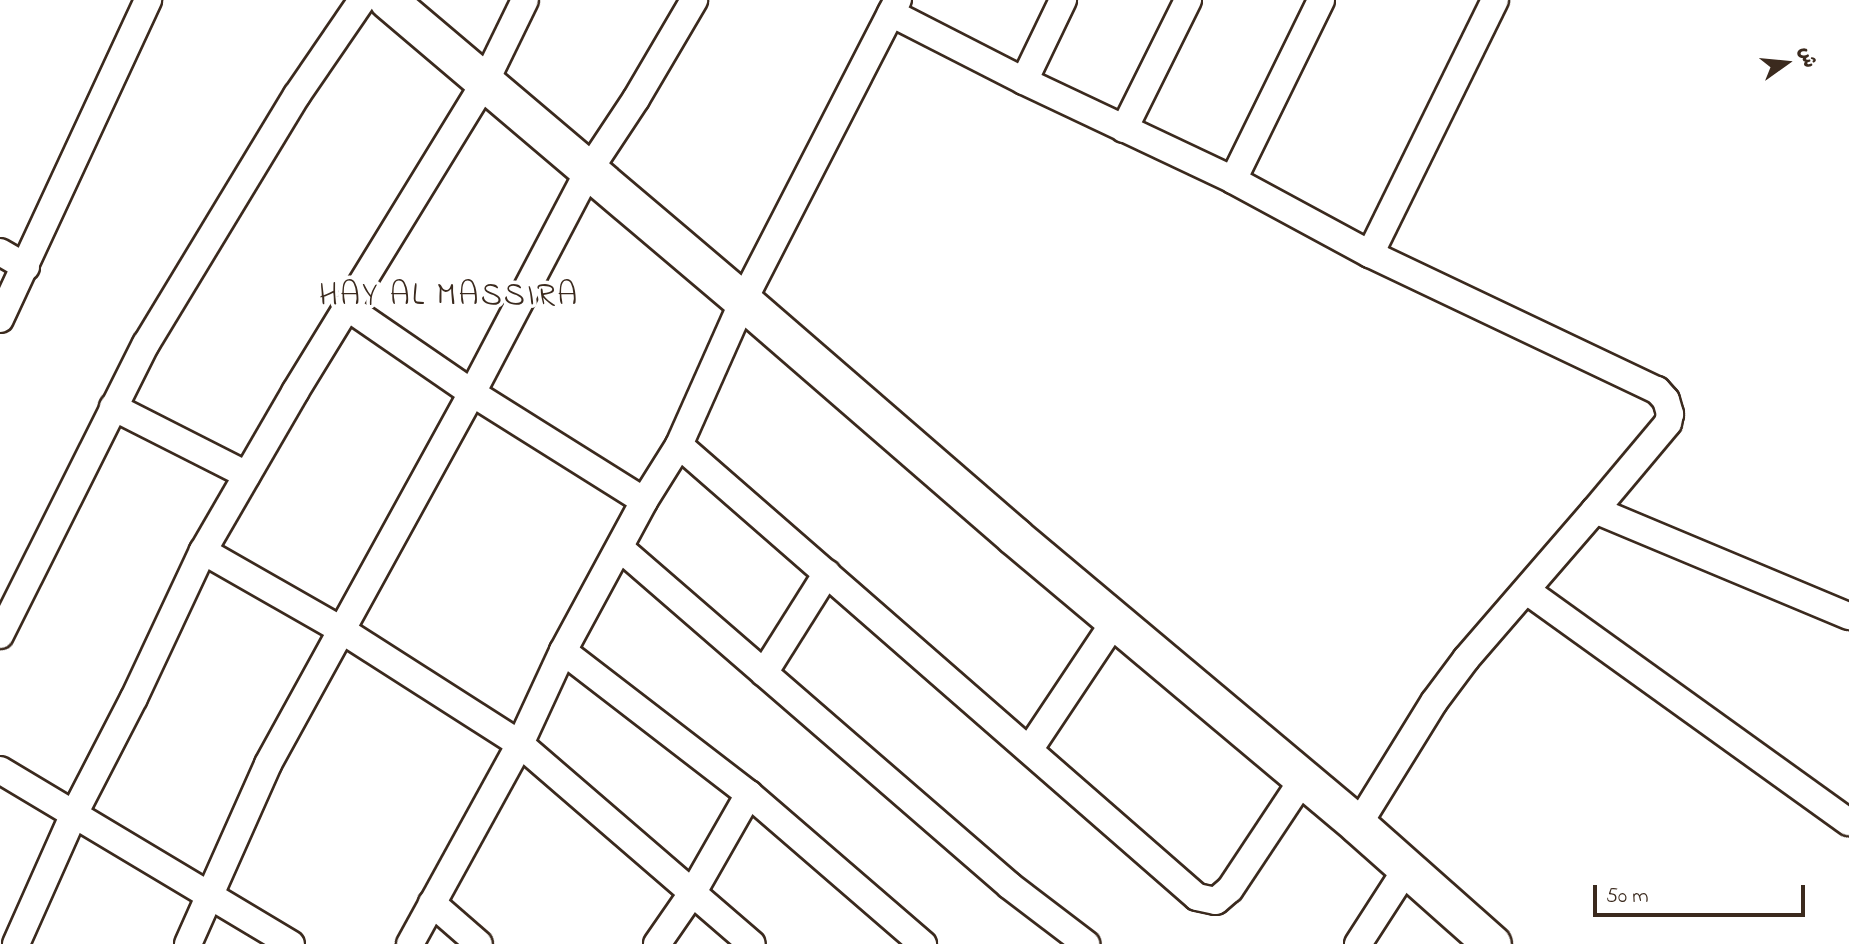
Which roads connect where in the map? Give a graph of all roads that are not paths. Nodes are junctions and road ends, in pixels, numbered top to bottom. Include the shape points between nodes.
1 (362, 0) edge
2 (388, 0) edge
3 (525, 0) edge
4 (694, 0) edge
5 (1063, 0) edge
6 (1188, 0) edge
7 (1321, 0) edge
8 (1495, 0) edge
9 (139, 5) edge
10 (895, 6) edge
11 (1024, 81) junction
12 (484, 84) junction
13 (1124, 129) junction
14 (589, 170) junction
15 (1233, 180) junction
16 (0, 252) edge
17 (1370, 254) junction
18 (26, 267) junction
19 (743, 301) junction
20 (347, 307) junction
21 (0, 319) edge
22 (472, 393) junction
23 (113, 407) junction
24 (679, 445) junction
25 (247, 475) junction
26 (644, 501) junction
27 (1595, 510) junction
28 (620, 548) junction
29 (203, 551) junction
30 (827, 573) junction
31 (1527, 590) junction
32 (1849, 616) edge
33 (1115, 621) junction
34 (340, 629) junction
35 (0, 635) edge
36 (563, 651) junction
37 (764, 673) junction
38 (520, 744) junction
39 (1028, 750) junction
40 (0, 770) edge
41 (1303, 779) junction
42 (749, 794) junction
43 (73, 816) junction
44 (1849, 822) edge
45 (1357, 825) junction
46 (1407, 868) junction
47 (693, 892) junction
48 (211, 896) junction
49 (432, 903) junction
50 (0, 939) edge
51 (912, 940) edge
52 (14, 944) edge
53 (188, 944) edge
54 (291, 944) edge
55 (410, 944) edge
56 (480, 944) edge
57 (657, 944) edge
58 (752, 944) edge
59 (1086, 944) edge
60 (1358, 944) edge
61 (1492, 944) edge

1 - 23 street via 224,211
2 - 12 street
3 - 12 street
4 - 14 street
5 - 11 street
6 - 13 street
7 - 15 street
8 - 17 street
9 - 18 street
10 - 11 street
10 - 19 street
11 - 13 street
12 - 14 street
12 - 20 street
13 - 15 street
14 - 19 street
14 - 22 street
15 - 17 street
16 - 18 street
17 - 27 street via 1657,390 1666,400 1668,423
18 - 21 street
19 - 24 street
19 - 33 street
20 - 22 street
20 - 25 street
22 - 26 street
22 - 34 street
23 - 25 street
23 - 35 street
24 - 26 street
24 - 30 street
25 - 29 street
26 - 28 street
27 - 31 street
27 - 32 street
28 - 36 street
28 - 37 street
29 - 34 street
29 - 43 street
30 - 37 street
30 - 39 street
31 - 44 street
31 - 45 street via 1434,702
33 - 39 street
33 - 41 street
34 - 38 street
34 - 48 street via 268,764
36 - 38 street
36 - 42 street
37 - 59 street via 1010,886
38 - 47 street
38 - 49 street
39 - 41 street via 1206,901 1216,901 1230,889
40 - 43 street
41 - 45 street
42 - 47 street
42 - 51 street
43 - 48 street
43 - 52 street
45 - 46 street
46 - 60 street
46 - 61 street
47 - 57 street
47 - 58 street
48 - 53 street
48 - 54 street
49 - 55 street
49 - 56 street
50 - 52 street

